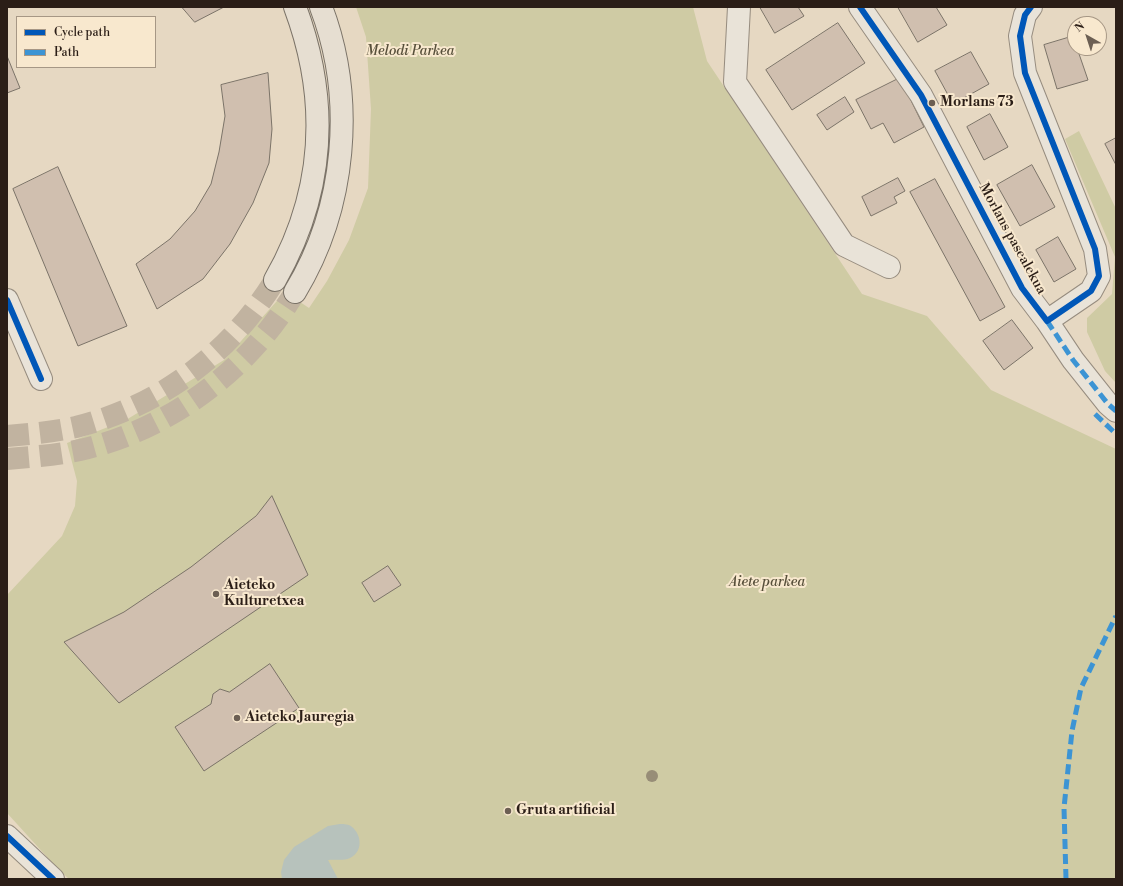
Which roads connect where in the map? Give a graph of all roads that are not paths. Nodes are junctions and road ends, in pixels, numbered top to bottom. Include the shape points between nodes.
1 (295, 7) edge
2 (321, 7) edge
3 (739, 7) edge
4 (860, 7) edge
5 (1031, 7) edge
6 (889, 267) dead end
7 (275, 280) tunnel mouth
8 (295, 292) tunnel mouth
9 (7, 300) edge
10 (1047, 321) junction
11 (41, 379) dead end
12 (1116, 411) edge
13 (7, 836) edge
14 (54, 879) edge

1 - 7 main road via 310,55 317,105 317,137 315,163 305,212
2 - 8 main road via 334,50 339,80 342,110 340,152 334,192 319,245
3 - 6 street via 735,82 844,245
4 - 10 street, Morlans pasealekua via 921,95 1022,288
5 - 10 street via 1025,15 1020,36 1025,73 1095,249 1098,276 1091,291
9 - 11 street
10 - 12 street, Morlans pasealekua via 1074,360
13 - 14 street

